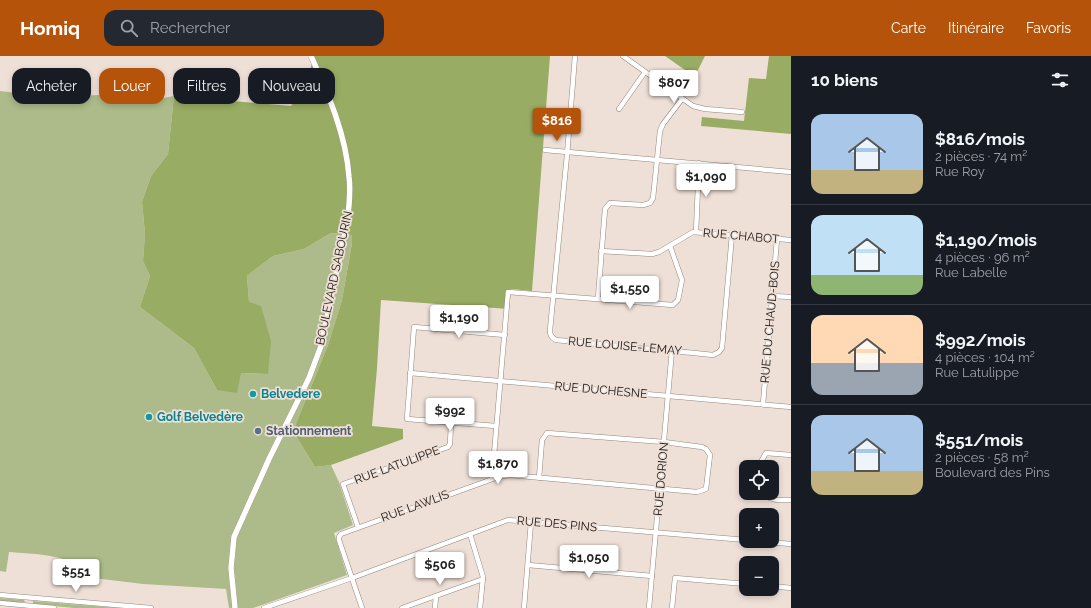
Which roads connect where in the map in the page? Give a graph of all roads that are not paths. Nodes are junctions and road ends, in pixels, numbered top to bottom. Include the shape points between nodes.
1 (311, 56) edge
2 (575, 56) edge
3 (623, 56) edge
4 (645, 72) junction
5 (682, 99) junction
6 (619, 109) dead end
7 (742, 112) dead end
8 (545, 150) dead end
9 (567, 151) junction
10 (657, 159) junction
11 (700, 163) junction
12 (791, 172) edge
13 (696, 232) junction
14 (732, 235) junction
15 (777, 239) junction
16 (791, 240) edge
17 (670, 246) junction
18 (602, 251) junction
19 (553, 295) junction
20 (772, 296) junction
21 (791, 297) edge
22 (598, 298) junction
23 (504, 335) junction
24 (672, 350) junction
25 (410, 373) junction
26 (500, 381) junction
27 (668, 395) junction
28 (763, 404) junction
29 (791, 407) edge
30 (451, 424) junction
31 (496, 426) junction
32 (664, 442) junction
33 (791, 455) edge
34 (762, 460) edge
35 (492, 478) junction
36 (539, 478) junction
37 (660, 490) junction
38 (779, 500) edge
39 (791, 500) edge
40 (531, 522) junction
41 (358, 527) junction
42 (656, 533) junction
43 (470, 534) junction
44 (739, 539) edge
45 (779, 543) edge
46 (791, 544) edge
47 (528, 565) junction
48 (652, 576) junction
49 (352, 578) junction
50 (483, 579) junction
51 (739, 583) edge
52 (779, 587) edge
53 (791, 588) edge
54 (0, 595) edge
55 (436, 596) junction
56 (27, 597) junction
57 (0, 603) edge
58 (28, 607) edge
59 (54, 608) edge
60 (150, 608) edge
61 (235, 608) edge
62 (264, 608) edge
63 (362, 608) edge
64 (402, 608) edge
65 (435, 608) edge
66 (480, 608) edge
67 (524, 608) edge
68 (649, 608) edge
69 (672, 608) edge

1 - 61 street, BOULEVARD SABOURIN via 330,100 344,143 349,177 347,223 321,346 306,384 234,537 231,568
2 - 9 street, RUE LOUISE-LEMAY
3 - 4 street
4 - 5 street
4 - 6 street
5 - 7 street via 700,108
5 - 10 street via 661,128
8 - 9 street
9 - 10 street
9 - 19 street, RUE LOUISE-LEMAY
10 - 11 street
10 - 18 street via 653,198 650,203 610,204 605,209
11 - 12 street
11 - 13 street
13 - 14 street, RUE CHABOT
13 - 17 street, RUE CHABOT via 689,233
14 - 15 street, RUE CHABOT
14 - 24 street, RUE LOUISE-LEMAY via 720,352 713,354
15 - 16 street, RUE CHABOT
15 - 20 street, RUE DU CHAUD-BOIS
17 - 18 street, RUE CHABOT via 652,254
17 - 22 street via 682,280 678,300 672,305
18 - 22 street
19 - 22 street
19 - 23 street via 508,292
19 - 24 street, RUE LOUISE-LEMAY via 550,335 556,340
20 - 21 street
20 - 28 street, RUE DU CHAUD-BOIS
23 - 25 street via 414,327
23 - 26 street
24 - 27 street, RUE DORION
25 - 26 street, RUE DUCHESNE
25 - 30 street via 407,419
26 - 27 street, RUE DUCHESNE
26 - 31 street
27 - 28 street, RUE DUCHESNE
27 - 32 street, RUE DORION
28 - 29 street, RUE DUCHESNE
30 - 31 street
30 - 41 street, RUE LATULIPPE via 448,447 343,484
31 - 35 street
32 - 36 street via 547,434 542,440
32 - 37 street, RUE DORION
32 - 37 street, RUE LAWLIS via 702,447 710,455 706,489 697,492
33 - 34 street via 766,453
35 - 36 street, RUE LAWLIS via 510,475
35 - 41 street, RUE LAWLIS
36 - 37 street, RUE LAWLIS
37 - 42 street, RUE DORION
38 - 39 street
40 - 42 street, RUE DES PINS
40 - 43 street, RUE DES PINS via 508,520
40 - 47 street
41 - 49 street, RUE LAWLIS via 339,537
42 - 44 street, RUE DES PINS
42 - 48 street, RUE DORION
43 - 49 street, RUE DES PINS
43 - 50 street
45 - 46 street
47 - 48 street
47 - 67 street
48 - 68 street, RUE DORION
49 - 62 street, RUE DES PINS
49 - 63 street
50 - 55 street
50 - 66 street
51 - 69 street via 675,578
52 - 53 street
54 - 56 street
55 - 64 street
55 - 65 street
56 - 58 street
56 - 60 street
57 - 58 street
58 - 59 street

